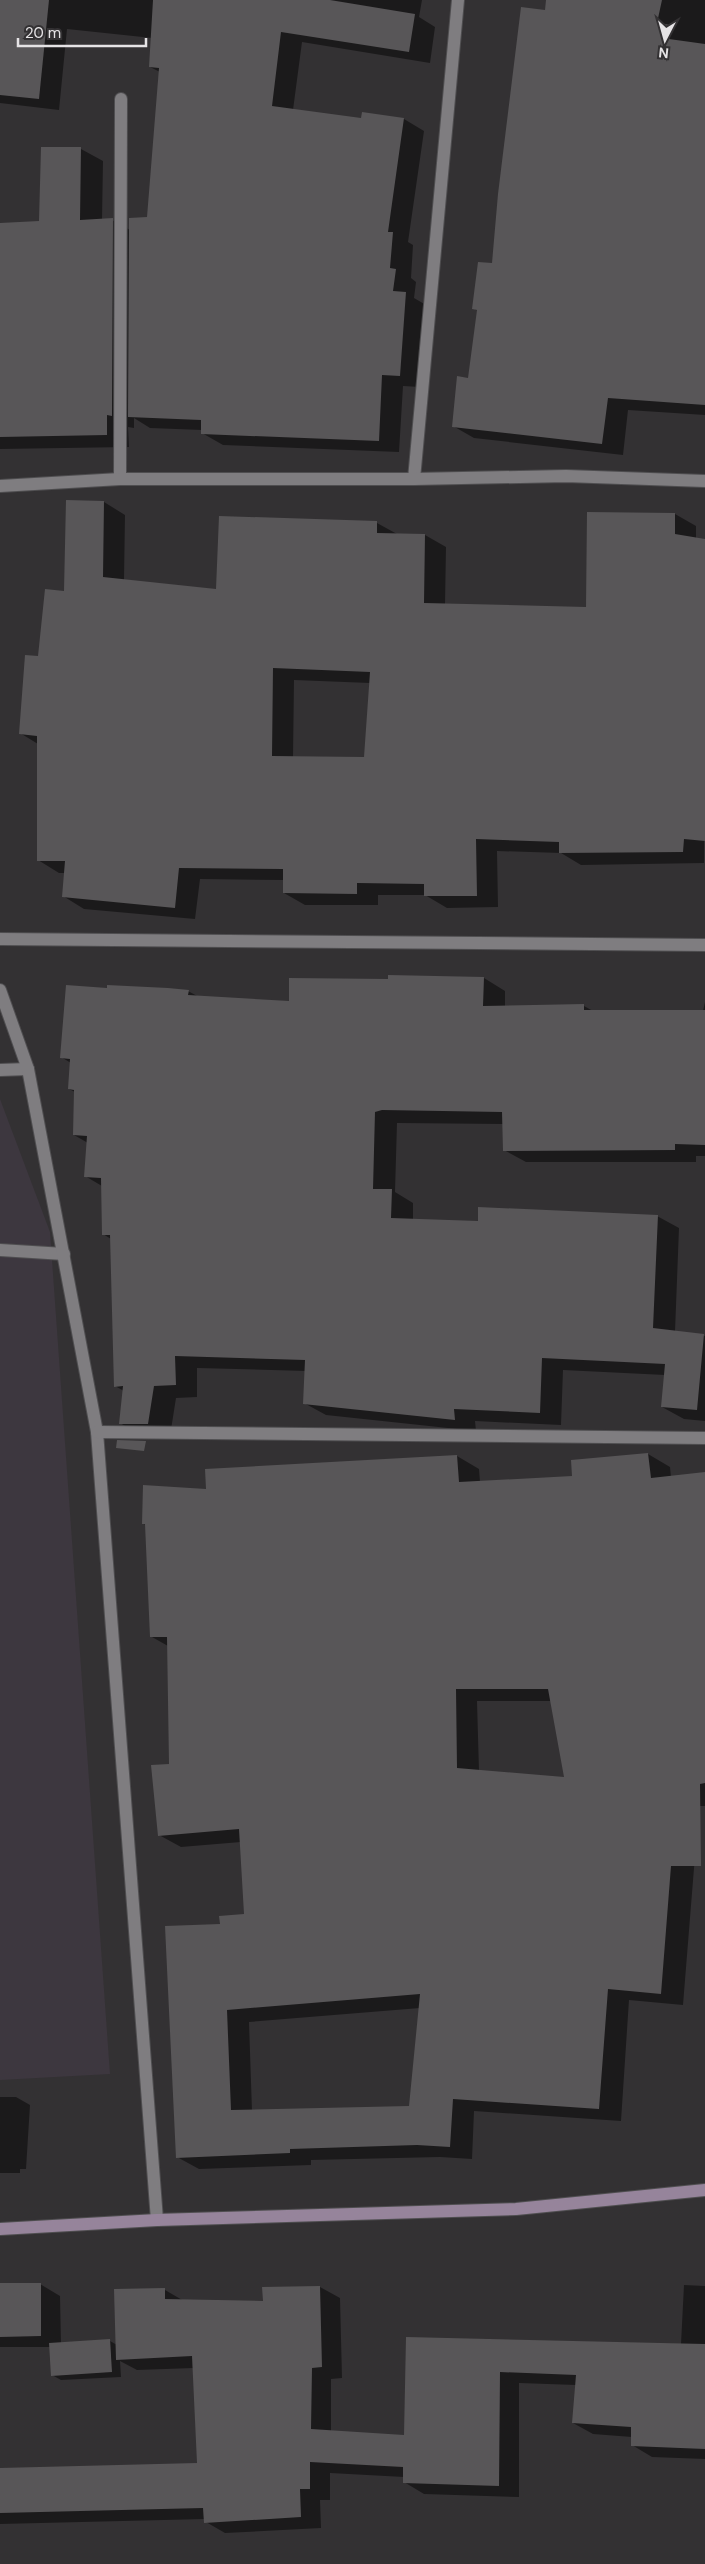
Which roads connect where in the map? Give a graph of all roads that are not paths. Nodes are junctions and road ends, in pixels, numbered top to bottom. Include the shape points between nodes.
1 (458, 0) edge
2 (121, 99) dead end
3 (120, 479) junction
4 (414, 479) junction
5 (705, 481) edge
6 (0, 486) edge
7 (0, 939) edge
8 (705, 945) edge
9 (0, 990) edge
10 (28, 1069) junction
11 (0, 1070) edge
12 (0, 1250) edge
13 (64, 1254) junction
14 (98, 1432) junction
15 (705, 1438) edge
16 (705, 2190) edge
17 (157, 2220) junction
18 (0, 2229) edge

1 - 4 street
2 - 3 street
3 - 4 street
3 - 6 street
4 - 5 street via 566,476
7 - 8 street
9 - 10 street
10 - 11 street
10 - 13 street
12 - 13 street
13 - 14 street
14 - 15 street
14 - 17 street
16 - 17 main road via 516,2209
17 - 18 main road

